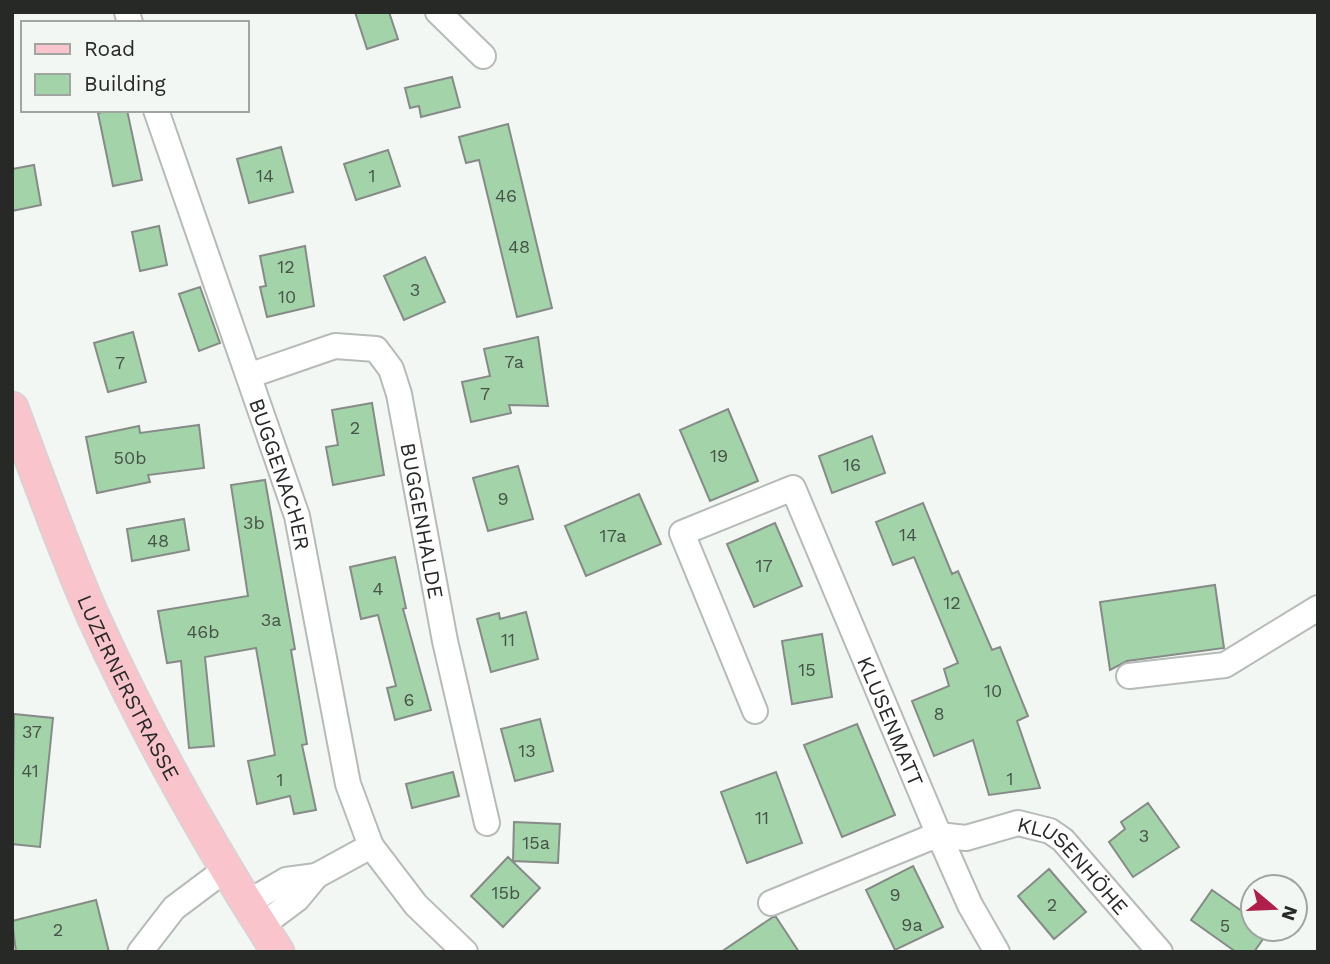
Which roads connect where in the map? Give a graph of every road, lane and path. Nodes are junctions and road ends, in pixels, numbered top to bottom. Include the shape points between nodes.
1 (438, 12) edge
2 (483, 56) dead end
3 (157, 112) edge
4 (251, 375) junction
5 (12, 408) edge
6 (1318, 608) edge
7 (1129, 676) dead end
8 (755, 710) dead end
9 (487, 823) dead end
10 (939, 835) junction
11 (371, 846) junction
12 (226, 869) junction
13 (771, 902) dead end
14 (254, 914) junction
15 (140, 952) edge
16 (278, 952) edge
17 (465, 952) edge
18 (997, 952) edge
19 (1160, 952) edge

1 - 2 street
3 - 4 street, BUGGENACHER
4 - 9 street, BUGGENHALDE via 335,346 376,349 391,369 443,633
4 - 11 street, BUGGENACHER via 297,516 348,784
5 - 12 main road, LUZERNERSTRASSE via 93,616
6 - 7 street via 1226,665
8 - 10 street, KLUSENMATT via 682,533 793,488
10 - 13 street, KLUSENHÖHE
10 - 18 street, KLUSENMATT
10 - 19 street, KLUSENHÖHE via 966,838 1018,823 1050,831 1063,840
11 - 14 street via 316,876 286,880
11 - 17 street, BUGGENACHER via 415,905
12 - 14 main road, LUZERNERSTRASSE
12 - 15 street via 174,908
14 - 16 main road, LUZERNERSTRASSE

